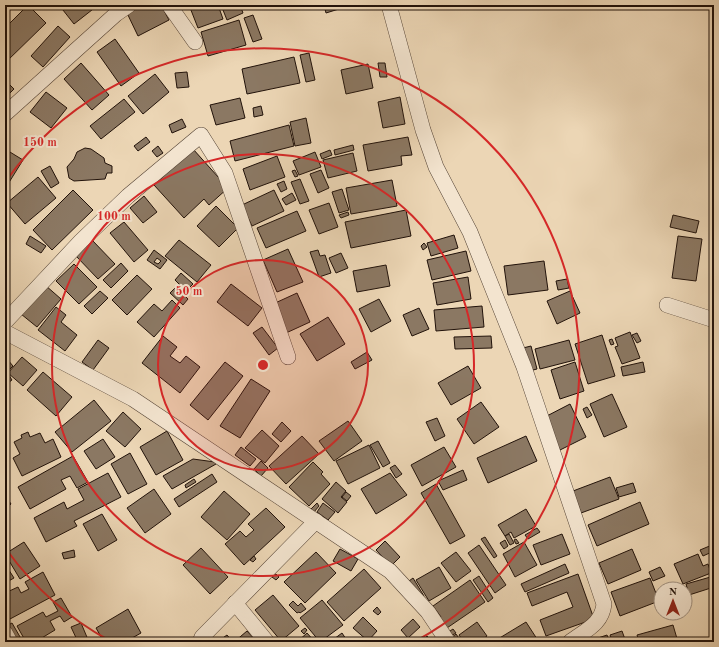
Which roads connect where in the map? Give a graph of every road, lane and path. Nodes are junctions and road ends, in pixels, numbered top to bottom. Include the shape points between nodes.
1 (129, 5) edge
2 (169, 5) edge
3 (389, 5) edge
4 (195, 42) dead end
5 (5, 114) edge
6 (667, 305) dead end
7 (714, 320) edge
8 (5, 322) edge
9 (5, 332) edge
10 (288, 357) dead end
11 (316, 521) junction
12 (235, 603) junction
13 (5, 633) edge
14 (10, 642) edge
15 (200, 642) edge
16 (266, 642) edge
17 (448, 642) edge
18 (570, 642) edge

1 - 5 street
2 - 4 street
3 - 18 street via 423,130 434,160 470,232 524,367 604,604 600,620
6 - 7 street
8 - 10 street via 123,201 201,136 225,173
9 - 11 street via 133,399
11 - 12 street
11 - 17 street via 390,570 428,612
12 - 15 street
12 - 16 street
13 - 14 street

